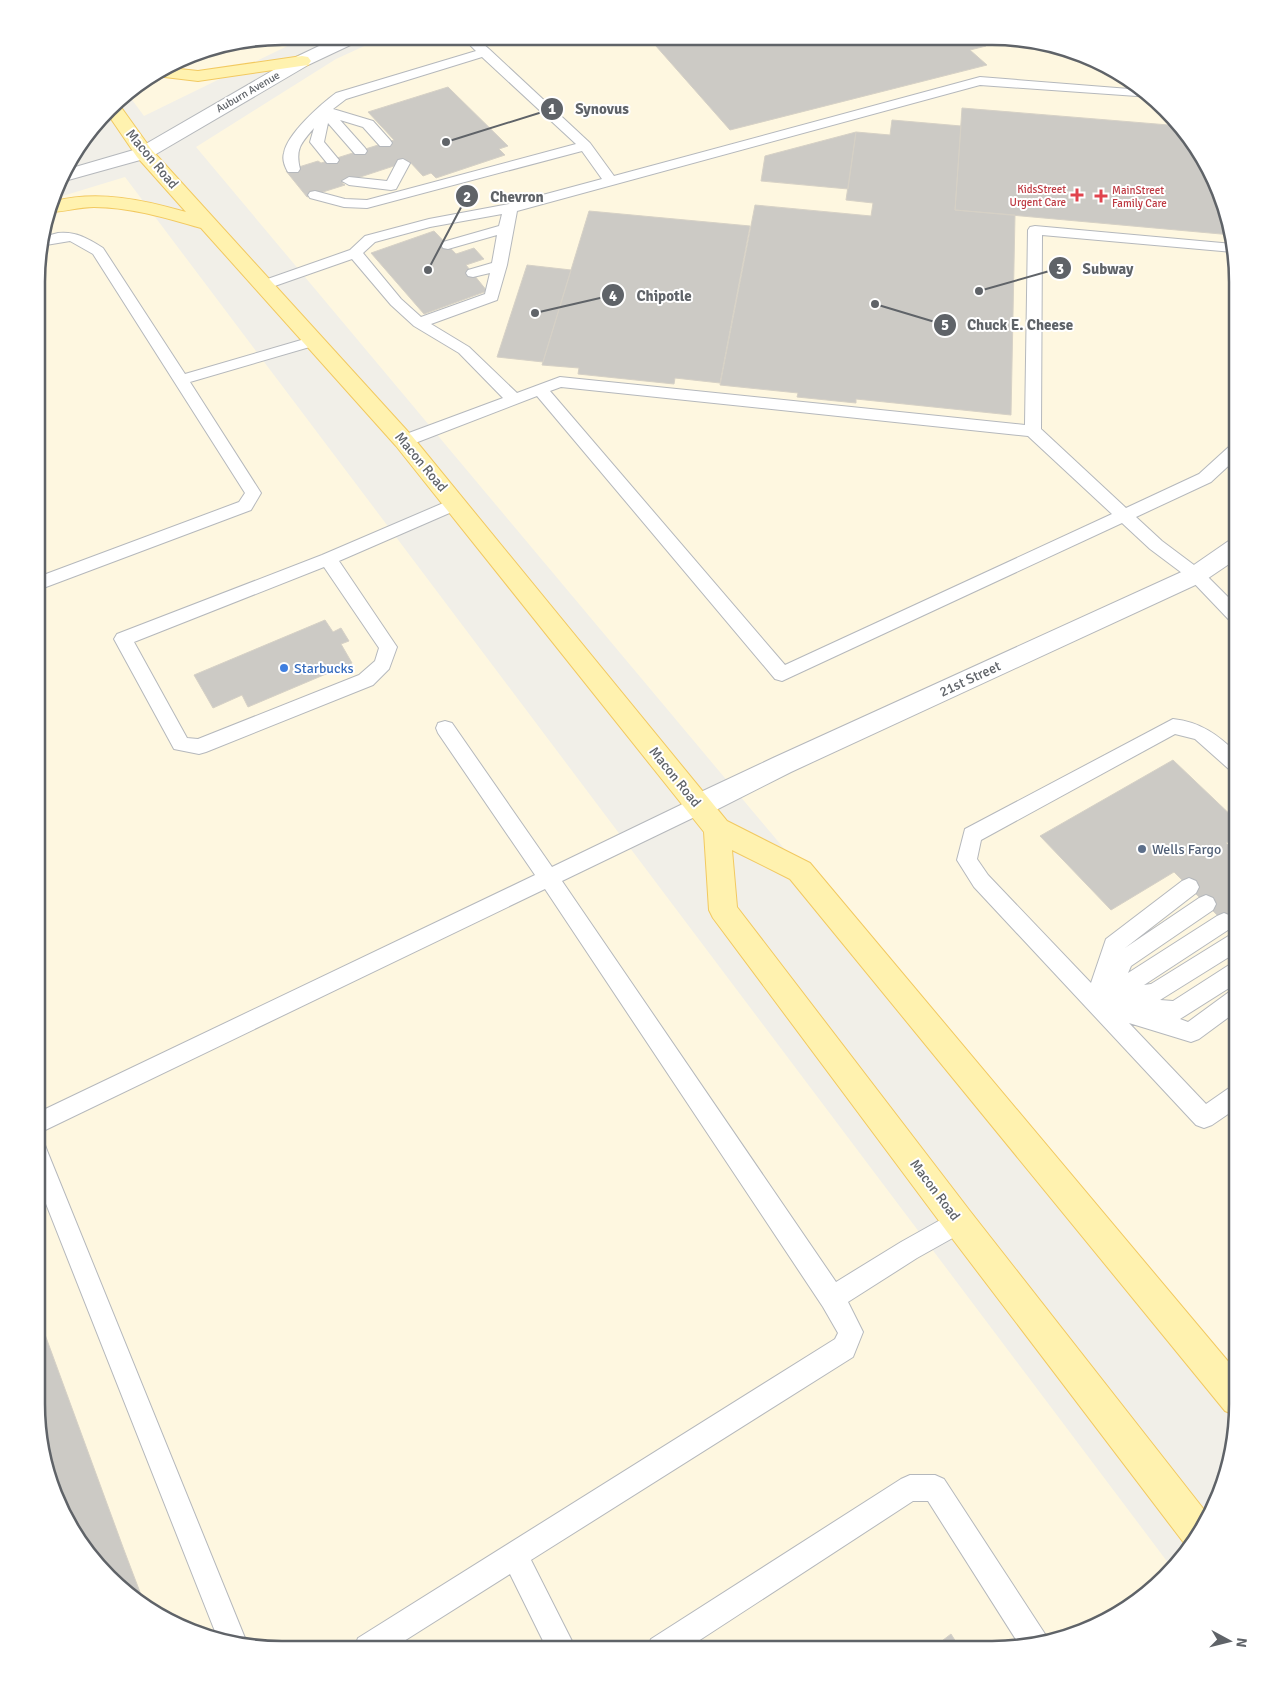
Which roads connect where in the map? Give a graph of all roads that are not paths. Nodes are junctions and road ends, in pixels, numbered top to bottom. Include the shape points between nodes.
1 (335, 45) edge
2 (477, 45) edge
3 (484, 52) junction
4 (302, 61) junction
5 (170, 73) edge
6 (1135, 93) edge
7 (325, 111) junction
8 (116, 112) edge
9 (380, 145) dead end
10 (585, 146) junction
11 (360, 151) dead end
12 (144, 153) junction
13 (290, 153) junction
14 (346, 156) dead end
15 (332, 160) dead end
16 (308, 164) dead end
17 (397, 165) dead end
18 (293, 169) dead end
19 (378, 171) dead end
20 (70, 175) edge
21 (364, 176) dead end
22 (349, 181) dead end
23 (611, 181) junction
24 (395, 191) junction
25 (315, 195) dead end
26 (58, 206) edge
27 (510, 208) junction
28 (210, 225) junction
29 (508, 228) junction
30 (49, 239) edge
31 (448, 245) dead end
32 (1226, 247) edge
33 (355, 253) junction
34 (500, 264) junction
35 (473, 273) dead end
36 (264, 285) junction
37 (419, 323) junction
38 (315, 340) junction
39 (181, 380) junction
40 (540, 390) junction
41 (514, 400) junction
42 (1033, 431) junction
43 (404, 441) junction
44 (1229, 456) edge
45 (455, 504) junction
46 (1125, 516) junction
47 (1229, 552) edge
48 (328, 559) junction
49 (1196, 575) junction
50 (45, 581) edge
51 (1229, 609) edge
52 (445, 728) dead end
53 (1229, 758) edge
54 (707, 817) junction
55 (550, 878) junction
56 (1189, 887) dead end
57 (1206, 904) dead end
58 (1224, 922) dead end
59 (1229, 946) edge
60 (1229, 977) edge
61 (1096, 1004) junction
62 (1229, 1005) edge
63 (1229, 1101) edge
64 (45, 1120) edge
65 (45, 1173) edge
66 (960, 1222) junction
67 (832, 1298) junction
68 (1229, 1389) edge
69 (1195, 1527) edge
70 (515, 1556) junction
71 (230, 1635) edge
72 (1031, 1637) edge
73 (379, 1641) edge
74 (558, 1641) edge
75 (681, 1641) edge

1 - 4 street, Auburn Avenue
2 - 3 lane
3 - 7 lane via 341,96
3 - 10 lane
4 - 5 main road via 198,76
4 - 12 street, Auburn Avenue
6 - 23 lane via 980,81
7 - 9 lane via 357,127
7 - 11 lane
7 - 13 lane via 300,135
7 - 14 lane via 332,138
7 - 15 lane via 317,142
8 - 12 main road, Macon Road
10 - 23 lane
10 - 24 lane
12 - 20 street, Auburn Avenue
12 - 28 main road, Macon Road
13 - 16 lane
13 - 18 lane
17 - 24 lane
19 - 24 lane
21 - 24 lane
22 - 24 lane
23 - 27 lane
24 - 25 lane via 367,204 344,203 331,195
26 - 28 main road via 79,202 126,205 162,210
27 - 29 lane
27 - 33 lane via 429,223 370,239
28 - 36 main road, Macon Road
29 - 31 lane
29 - 34 lane
30 - 39 lane via 63,235 80,239 98,251
32 - 42 lane via 1035,230
33 - 36 lane
33 - 37 lane via 378,270
34 - 35 lane
34 - 37 lane via 492,297
36 - 38 main road, Macon Road
37 - 41 lane via 464,350
38 - 39 lane
38 - 43 main road, Macon Road
39 - 50 lane via 253,493 245,506
40 - 41 lane
40 - 42 lane via 560,382
40 - 46 lane via 782,674
41 - 43 lane
42 - 46 lane
43 - 45 main road, Macon Road
44 - 46 lane via 1205,478
45 - 48 lane
45 - 54 main road, Macon Road
46 - 49 lane
47 - 49 street, 21st Street
48 - 48 lane via 388,647 383,664 366,680 199,747 181,744 123,639
49 - 51 lane
49 - 54 street, 21st Street via 782,765
52 - 55 lane
53 - 61 lane via 1199,730 1173,726 972,835 967,860 981,881
54 - 55 lane
54 - 66 main road, Macon Road via 723,910
54 - 68 main road, Macon Road via 800,870
55 - 64 lane
55 - 67 lane
56 - 61 lane via 1113,945
57 - 61 lane via 1124,960
58 - 61 lane
59 - 61 lane via 1156,992
60 - 61 lane via 1176,1011
61 - 62 lane via 1191,1032
61 - 63 lane via 1204,1118
65 - 71 lane
66 - 67 lane
66 - 69 main road, Macon Road
67 - 70 lane via 851,1332 844,1348
70 - 73 lane
70 - 74 lane
72 - 75 lane via 935,1488 910,1488

